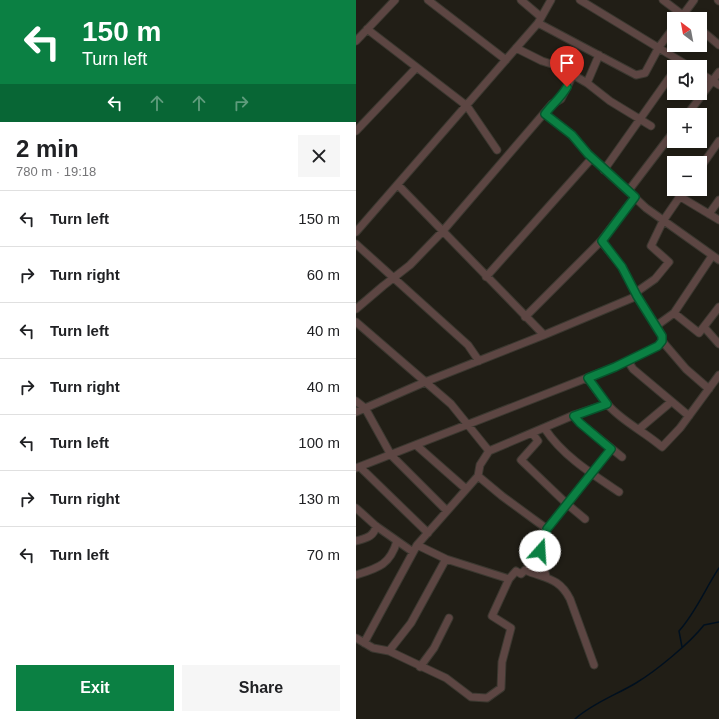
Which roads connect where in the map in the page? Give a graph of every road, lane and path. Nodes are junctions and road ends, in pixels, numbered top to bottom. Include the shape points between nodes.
1 (394, 0) edge
2 (428, 0) edge
3 (521, 0) edge
4 (551, 0) edge
5 (580, 0) edge
6 (663, 0) edge
7 (694, 0) edge
8 (677, 12) edge
9 (687, 12) edge
10 (539, 20) junction
11 (368, 29) junction
12 (707, 35) edge
13 (667, 36) edge
14 (356, 41) edge
15 (719, 45) edge
16 (659, 47) junction
17 (516, 48) junction
18 (599, 55) junction
19 (506, 60) junction
20 (674, 60) edge
21 (416, 68) junction
22 (719, 72) edge
23 (573, 75) junction
24 (707, 77) edge
25 (667, 81) edge
26 (587, 83) junction
27 (716, 83) edge
28 (467, 106) junction
29 (693, 108) edge
30 (545, 114) junction
31 (641, 118) junction
32 (652, 126) dead end
33 (356, 131) edge
34 (667, 140) edge
35 (719, 141) edge
36 (497, 150) dead end
37 (592, 158) junction
38 (707, 158) edge
39 (604, 170) junction
40 (398, 185) junction
41 (629, 190) junction
42 (679, 196) joint
43 (635, 197) junction
44 (719, 200) edge
45 (709, 214) junction
46 (719, 220) edge
47 (663, 221) junction
48 (356, 232) edge
49 (442, 232) junction
50 (602, 241) junction
51 (356, 244) edge
52 (712, 256) junction
53 (719, 260) edge
54 (486, 277) junction
55 (394, 278) junction
56 (636, 295) junction
57 (719, 307) edge
58 (356, 309) edge
59 (674, 313) junction
60 (525, 316) junction
61 (356, 322) edge
62 (656, 326) junction
63 (704, 327) junction
64 (544, 335) junction
65 (662, 341) junction
66 (719, 344) edge
67 (479, 361) junction
68 (628, 361) junction
69 (719, 375) edge
70 (588, 378) junction
71 (425, 382) junction
72 (709, 389) junction
73 (356, 401) edge
74 (671, 402) junction
75 (607, 404) junction
76 (364, 408) junction
77 (356, 412) edge
78 (574, 416) junction
79 (689, 416) junction
80 (469, 424) junction
81 (545, 429) junction
82 (639, 429) junction
83 (533, 434) junction
84 (416, 445) junction
85 (611, 449) junction
86 (489, 451) junction
87 (391, 455) junction
88 (622, 456) dead end
89 (358, 468) edge
90 (590, 473) junction
91 (478, 476) junction
92 (466, 490) junction
93 (619, 492) dead end
94 (567, 504) junction
95 (356, 508) edge
96 (447, 511) junction
97 (585, 519) dead end
98 (376, 526) junction
99 (547, 529) junction
100 (428, 533) junction
101 (397, 540) junction
102 (356, 541) edge
103 (417, 545) junction
104 (414, 552) junction
105 (446, 559) junction
106 (356, 575) edge
107 (546, 576) junction
108 (509, 579) junction
109 (449, 618) dead end
110 (356, 638) edge
111 (364, 643) junction
112 (390, 651) junction
113 (594, 665) dead end
114 (420, 667) junction

1 - 11 street
2 - 19 street
3 - 10 street
4 - 10 street
5 - 16 street
6 - 8 street
7 - 9 street
10 - 17 street
10 - 18 street
11 - 14 street
11 - 21 street
12 - 15 street
13 - 16 street
16 - 18 street via 647,69 636,75
16 - 20 street
17 - 19 street
17 - 23 street
18 - 26 street
19 - 28 street
21 - 28 street
21 - 33 street
22 - 27 street
23 - 26 street
23 - 30 street via 560,99 552,104
24 - 27 street
25 - 31 street
26 - 31 street
27 - 29 street
28 - 36 street
28 - 40 street
30 - 37 street via 572,135
30 - 49 street
31 - 32 street
31 - 39 street
34 - 41 street
35 - 38 street
37 - 39 street
37 - 54 street
39 - 41 street
40 - 48 street
40 - 49 street
41 - 43 street
42 - 45 street
42 - 47 street
43 - 47 street
43 - 50 street
44 - 45 street
45 - 46 street
47 - 52 street
47 - 56 street via 651,246 669,262 656,280
49 - 54 street
49 - 55 street
50 - 56 street via 622,267
50 - 60 street
51 - 55 street
52 - 53 street
52 - 59 street
54 - 60 street
55 - 58 street
55 - 67 street via 468,345
56 - 62 street
56 - 64 street
57 - 63 street
59 - 62 street
59 - 63 street via 699,334
60 - 64 street
61 - 71 street
62 - 65 street
63 - 66 street
64 - 67 street
65 - 68 street via 658,346
65 - 72 street via 686,369
67 - 71 street
68 - 70 street
68 - 74 street via 633,369
69 - 72 street
70 - 75 street
70 - 80 street
71 - 76 street
71 - 80 street via 451,404
72 - 79 street
73 - 76 street
74 - 79 street
74 - 82 street
75 - 78 street
75 - 82 street via 633,427
76 - 77 street
76 - 87 street
78 - 81 street
78 - 85 street
79 - 82 street via 662,447
80 - 84 street
80 - 86 street
81 - 83 street
81 - 90 street via 561,449
83 - 86 street
83 - 94 street via 538,441 521,460
84 - 87 street
84 - 92 street
85 - 88 street
85 - 90 street
86 - 91 street via 480,466
87 - 89 street
87 - 96 street
89 - 100 street
90 - 93 street
90 - 94 street
91 - 92 street
91 - 99 street
92 - 96 street
94 - 97 street
94 - 99 street
95 - 98 street
96 - 100 street
98 - 101 street
98 - 102 street via 369,538
99 - 107 street via 540,551
100 - 103 street
101 - 104 street
101 - 106 street via 395,549 386,563
103 - 104 street
103 - 105 street
104 - 111 street
105 - 108 street
105 - 112 street via 411,623
107 - 108 street via 535,575 525,570 521,574 516,571
107 - 113 street via 565,589
108 - 114 street via 492,616 511,628 502,662 501,688 487,698 471,697 446,678
109 - 114 street via 434,648
110 - 111 street
111 - 112 street via 373,648
112 - 114 street

